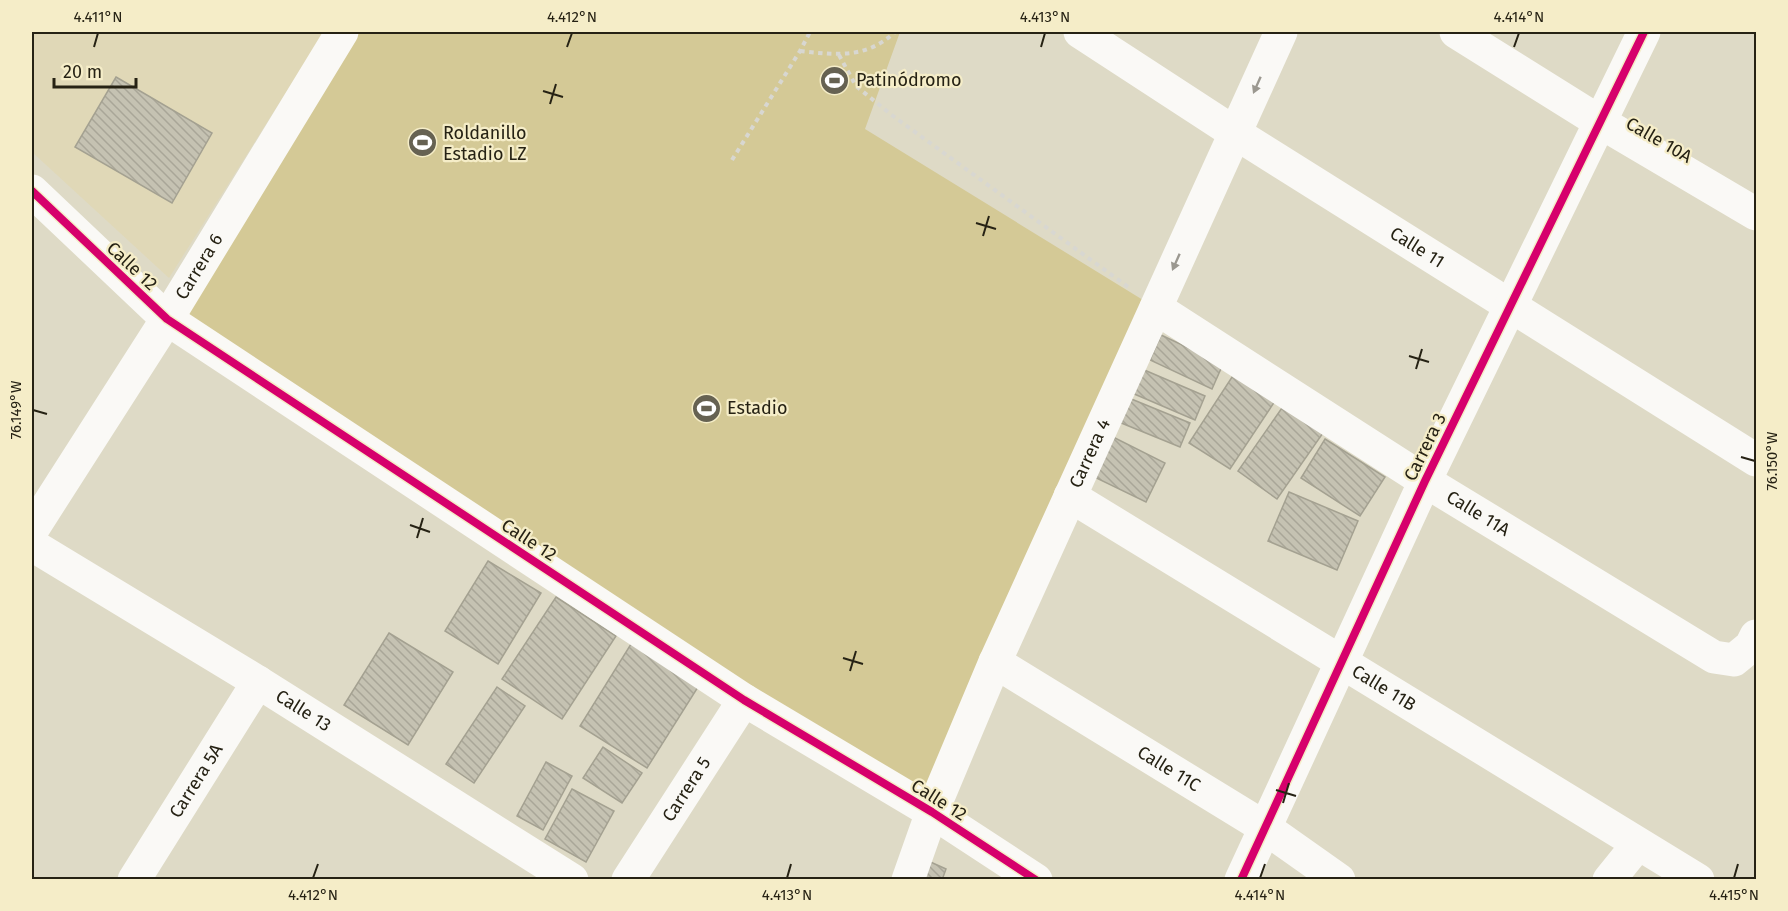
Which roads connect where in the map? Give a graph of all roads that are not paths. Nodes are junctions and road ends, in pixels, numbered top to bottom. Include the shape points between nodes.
1 (342, 32) edge
2 (1080, 32) edge
3 (1281, 32) edge
4 (1456, 32) edge
5 (1644, 32) edge
6 (1600, 122) junction
7 (1235, 133) junction
8 (32, 191) edge
9 (1756, 214) edge
10 (1510, 305) junction
11 (1156, 308) junction
12 (167, 319) junction
13 (1756, 460) edge
14 (1425, 482) junction
15 (1070, 496) junction
16 (32, 530) edge
17 (32, 545) edge
18 (1756, 636) edge
19 (1341, 661) junction
20 (995, 662) junction
21 (258, 682) junction
22 (744, 700) junction
23 (932, 812) junction
24 (1264, 827) junction
25 (1638, 844) junction
26 (134, 879) edge
27 (572, 879) edge
28 (628, 879) edge
29 (908, 879) edge
30 (1036, 879) edge
31 (1240, 879) edge
32 (1339, 879) edge
33 (1609, 879) edge
34 (1698, 879) edge

1 - 12 street, Carrera 6
2 - 7 street, Calle 11
3 -> 7 street, Carrera 4
4 - 6 street, Calle 10A
5 - 6 street, Carrera 3
6 - 9 street, Calle 10A
6 - 10 street, Carrera 3
7 - 10 street, Calle 11
7 -> 11 street, Carrera 4
8 - 12 street, Calle 12
10 - 13 street, Calle 11
10 - 14 street, Carrera 3
11 - 14 street, Calle 11A
11 - 15 street, Carrera 4
12 - 16 street, Carrera 6
12 - 22 street, Calle 12
14 - 18 street, Calle 11A via 1714,657 1734,660 1751,646
14 - 19 street, Carrera 3
15 - 19 street, Calle 11B
15 - 20 street, Carrera 4
17 - 21 street, Calle 13
19 - 24 street, Carrera 3
19 - 25 street, Calle 11B
20 - 23 street, Carrera 4
20 - 24 street, Calle 11C
21 - 26 street, Carrera 5A
21 - 27 street, Calle 13
22 - 23 street, Calle 12
22 - 28 street, Carrera 5
23 - 29 street, Carrera 4
23 - 30 street, Calle 12
24 - 31 street, Carrera 3
24 - 32 street, Calle 11C
25 - 33 street
25 - 34 street, Calle 11B

